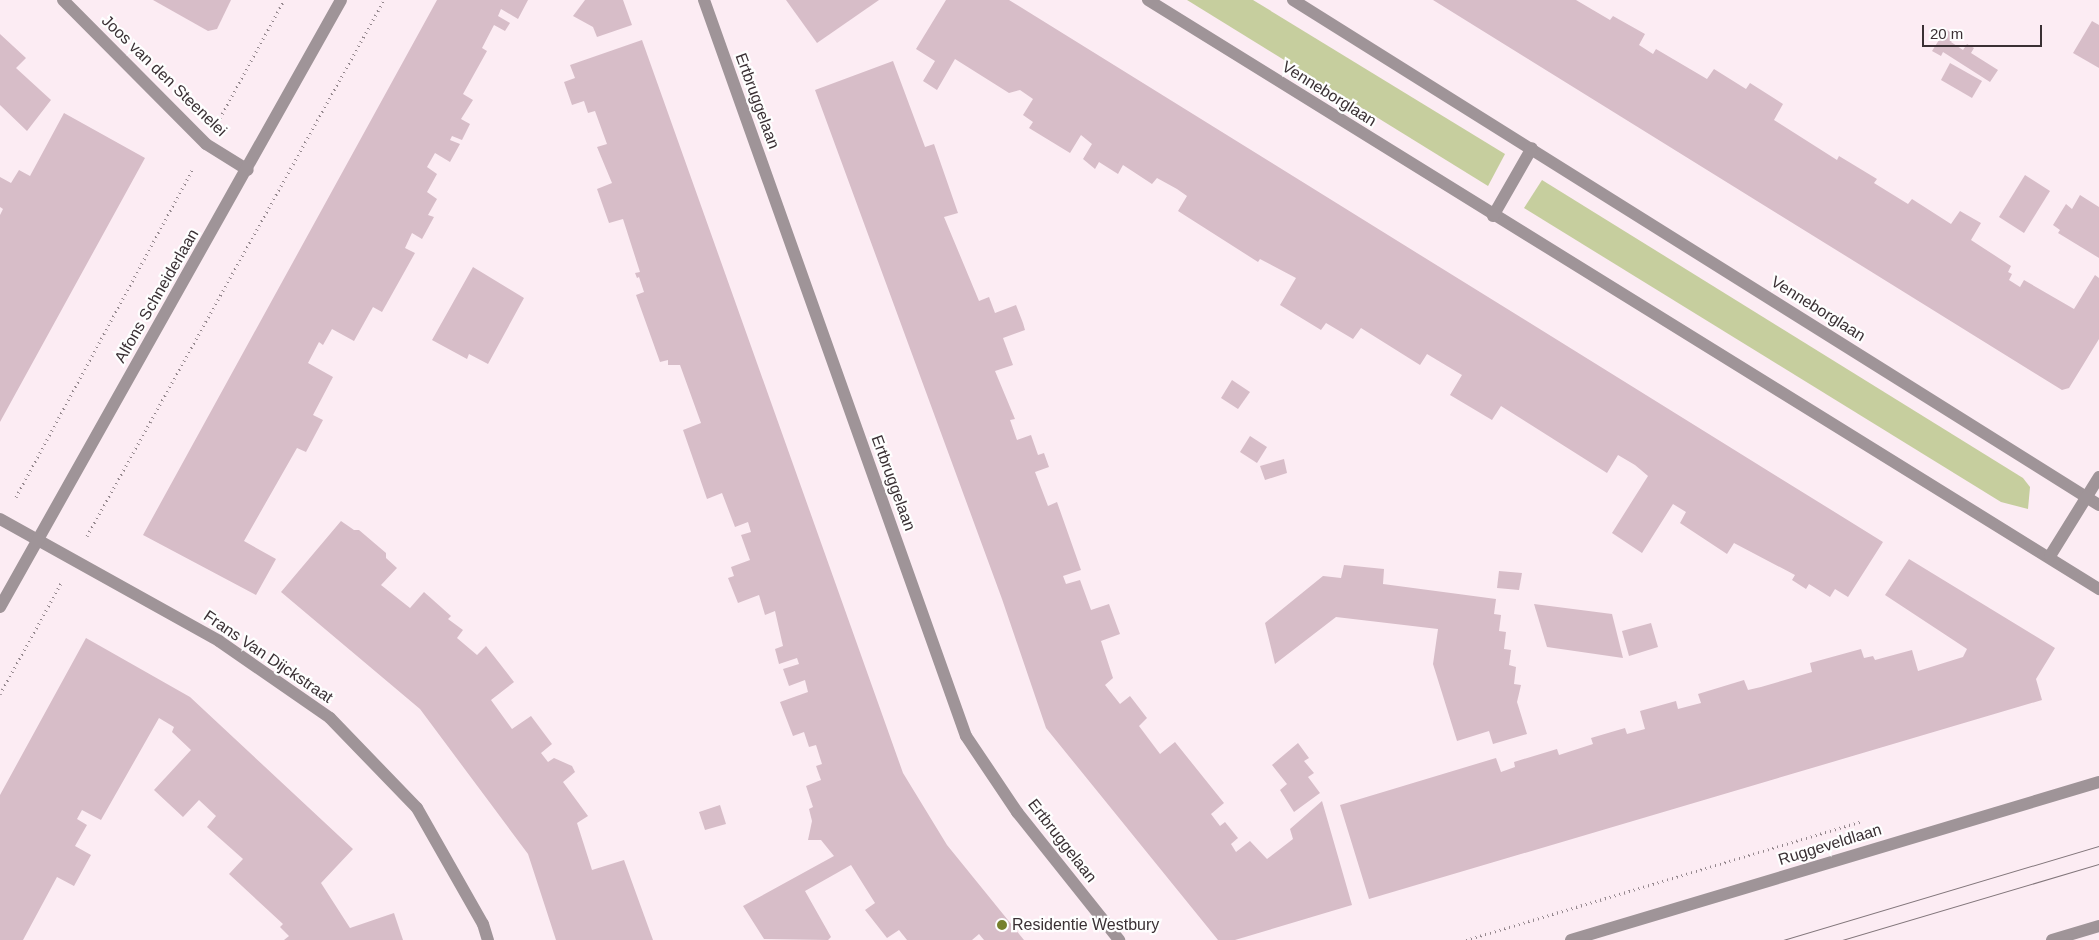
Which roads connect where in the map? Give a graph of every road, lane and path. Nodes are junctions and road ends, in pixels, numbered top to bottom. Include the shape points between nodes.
1 (63, 0) edge
2 (284, 0) edge
3 (341, 0) edge
4 (384, 0) edge
5 (704, 0) edge
6 (1148, 0) edge
7 (1293, 0) edge
8 (206, 144) junction
9 (1532, 148) junction
10 (248, 170) junction
11 (1494, 216) junction
12 (2099, 477) edge
13 (2087, 498) junction
14 (2099, 505) edge
15 (1, 520) edge
16 (37, 539) junction
17 (2050, 556) junction
18 (74, 560) junction
19 (2099, 589) edge
20 (0, 606) edge
21 (0, 694) edge
22 (2099, 782) edge
23 (2099, 926) edge
24 (488, 940) edge
25 (1119, 940) edge
26 (1571, 940) edge
27 (2052, 940) edge

1 - 8 street, Joos van den Steenelei
2 - 8 path
3 - 10 street, Alfons Schneiderlaan
4 - 18 path
5 - 25 street, Ertbruggelaan via 966,736 1017,812
6 - 11 street, Venneborglaan
7 - 9 street, Venneborglaan
8 - 10 street, Joos van den Steenelei
8 - 15 path
9 - 11 street
9 - 13 street, Venneborglaan
10 - 16 street, Alfons Schneiderlaan
11 - 17 street, Venneborglaan
12 - 13 street
13 - 14 street, Venneborglaan
13 - 17 street
15 - 16 street, Frans Van Dijckstraat
16 - 18 street, Frans Van Dijckstraat
16 - 20 street, Alfons Schneiderlaan
17 - 19 street, Venneborglaan
18 - 21 path
18 - 24 street, Frans Van Dijckstraat via 219,641 330,718 417,808
22 - 26 street, Ruggeveldlaan
23 - 27 street

